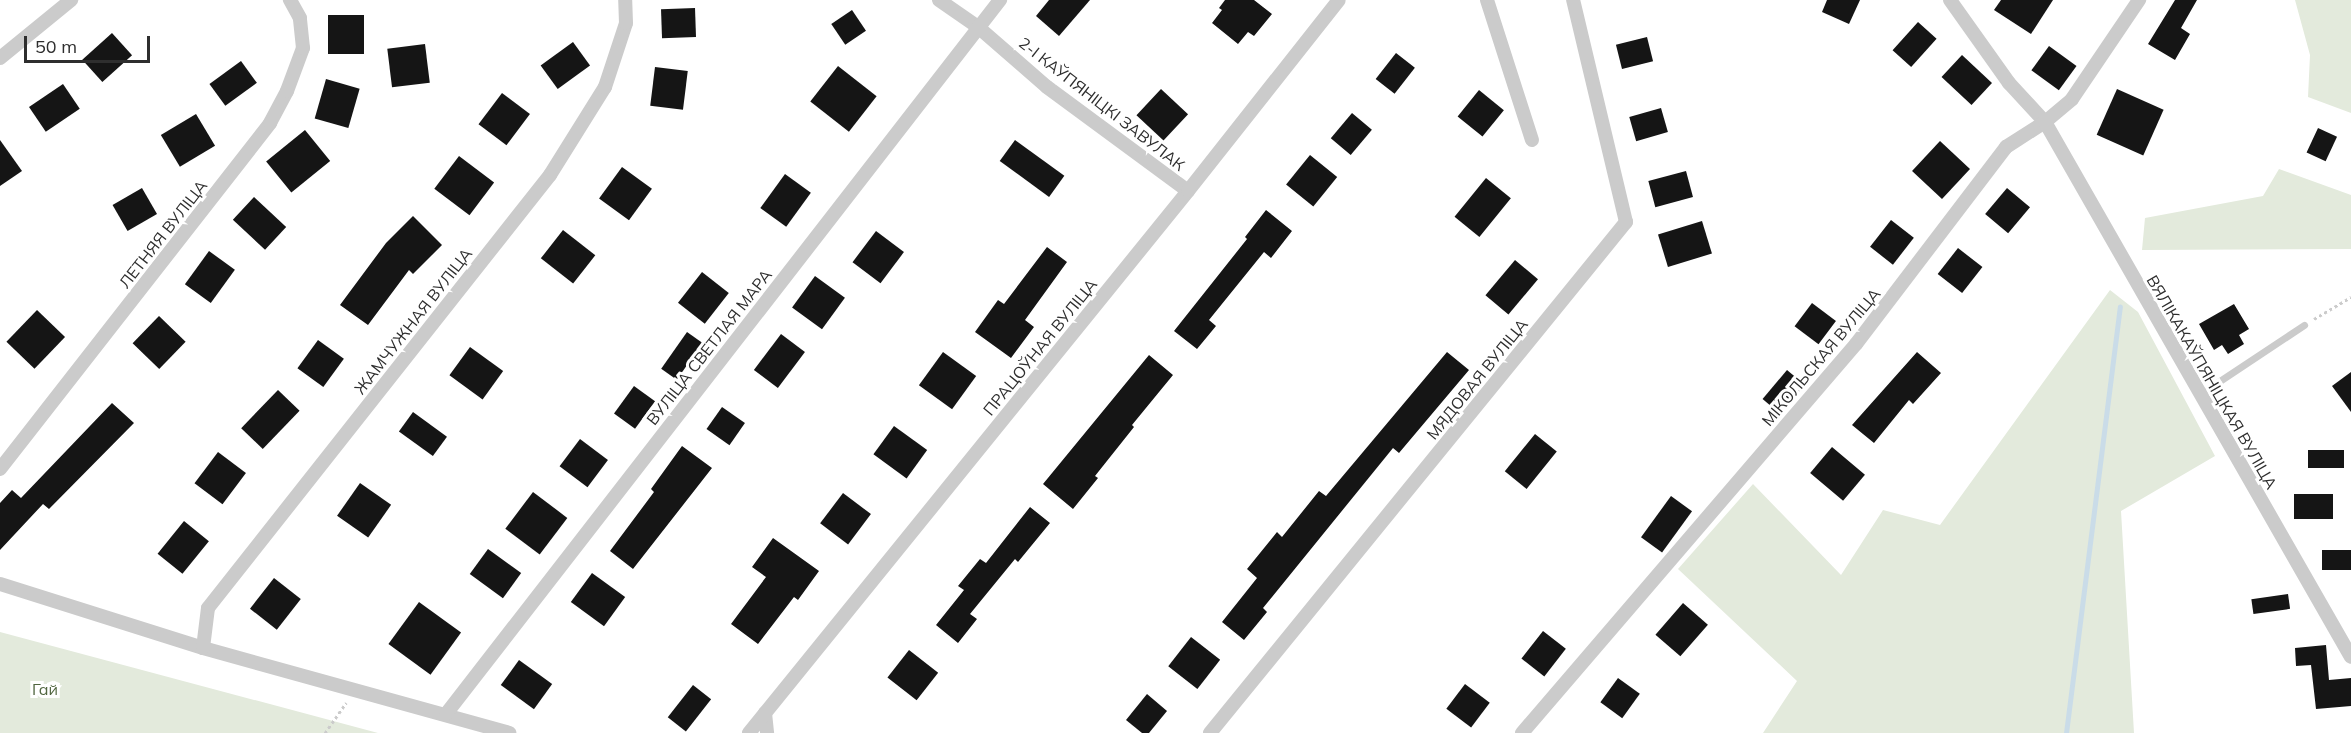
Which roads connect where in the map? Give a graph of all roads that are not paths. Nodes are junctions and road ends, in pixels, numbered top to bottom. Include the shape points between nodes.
1 (71, 0) edge
2 (290, 0) edge
3 (625, 0) edge
4 (939, 0) edge
5 (1000, 0) edge
6 (1339, 0) edge
7 (1487, 0) edge
8 (1573, 0) edge
9 (1950, 0) edge
10 (2139, 0) edge
11 (978, 27) junction
12 (0, 58) edge
13 (2045, 122) junction
14 (1532, 140) dead end
15 (1188, 191) junction
16 (2304, 325) road end
17 (2200, 394) junction
18 (0, 469) edge
19 (0, 584) edge
20 (203, 648) junction
21 (2351, 657) edge
22 (765, 713) junction
23 (446, 714) junction
24 (509, 733) edge
25 (749, 733) edge
26 (767, 733) edge
27 (1210, 733) edge
28 (1522, 733) edge

1 - 12 street
2 - 18 street, ЛЕТНЯЯ ВУЛІЦА via 300,18 303,48 270,123
3 - 20 street, ЖАМЧУЖНАЯ ВУЛІЦА via 626,23 605,87 550,175 208,608
4 - 11 street, 2-І КАЎПЯНІЦКІ ЗАВУЛАК
5 - 11 street, ВУЛІЦА СВЕТЛАЯ МАРА
6 - 15 street, ПРАЦОЎНАЯ ВУЛІЦА
7 - 14 street
8 - 27 street, МЯДОВАЯ ВУЛІЦА via 1626,222
9 - 13 street, ВЯЛІКАКАЎПЯНІЦКАЯ ВУЛІЦА via 2009,83
10 - 13 street, МІКОЛЬСКАЯ ВУЛІЦА via 2072,99
11 - 15 street, 2-І КАЎПЯНІЦКІ ЗАВУЛАК via 1047,87
11 - 23 street, ВУЛІЦА СВЕТЛАЯ МАРА
13 - 17 street, ВЯЛІКАКАЎПЯНІЦКАЯ ВУЛІЦА
13 - 28 street, МІКОЛЬСКАЯ ВУЛІЦА via 2006,147 1856,344
15 - 22 street, ПРАЦОЎНАЯ ВУЛІЦА
16 - 17 lane
17 - 21 street, ВЯЛІКАКАЎПЯНІЦКАЯ ВУЛІЦА
19 - 20 street
20 - 23 street
22 - 25 street, ПРАЦОЎНАЯ ВУЛІЦА
22 - 26 street
23 - 24 street

